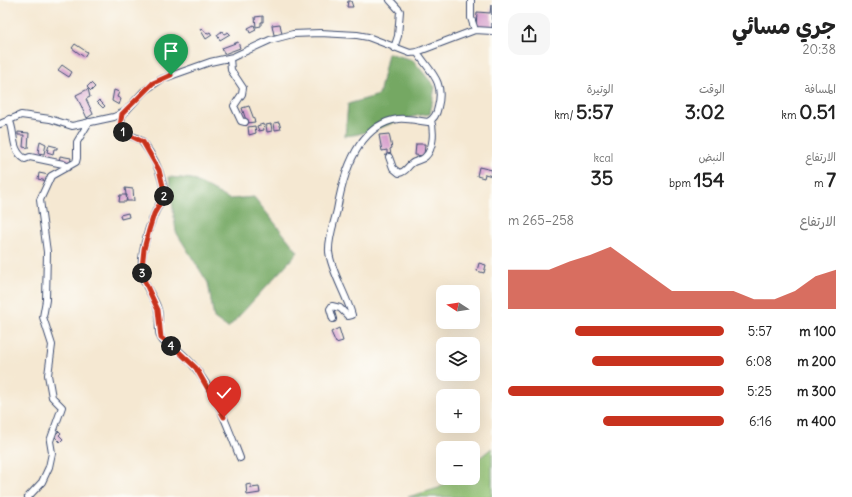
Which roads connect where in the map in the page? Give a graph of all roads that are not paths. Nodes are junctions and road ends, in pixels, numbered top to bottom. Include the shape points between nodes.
1 (390, 0) edge
2 (471, 0) edge
3 (475, 30) junction
4 (492, 31) edge
5 (394, 48) junction
6 (416, 52) junction
7 (230, 58) junction
8 (122, 114) junction
9 (9, 119) junction
10 (431, 120) junction
11 (89, 122) junction
12 (245, 122) dead end
13 (0, 124) edge
14 (388, 157) dead end
15 (68, 167) junction
16 (333, 319) dead end
17 (240, 458) dead end
18 (28, 497) edge

1 - 5 street via 400,12
2 - 3 street via 471,18
3 - 4 street
3 - 6 street
5 - 6 street
5 - 7 street via 368,37 320,33 293,34 270,40
6 - 10 street via 441,87 439,102
7 - 8 street via 210,62 162,79 144,91
7 - 12 street via 231,70 243,88 234,106 241,121
8 - 11 street
8 - 17 street via 120,126 123,132 143,142 159,170 164,190 164,196 149,230 142,268 145,282 158,310 160,336 164,342 188,359 202,377 224,417
9 - 11 street via 28,115 66,125
9 - 13 street
9 - 15 street via 12,138 21,156 25,159 30,157
10 - 14 street via 432,142 424,158 413,162 405,172 399,173 393,168
10 - 16 street via 391,121 370,132 355,154 342,184 329,246 352,315 348,316 340,308 332,306 330,310
11 - 15 street via 77,142 76,162
15 - 18 street via 51,176 40,200 47,248 46,300 43,317 52,345 48,375 52,396 62,407 50,440 52,453 49,467 42,482

